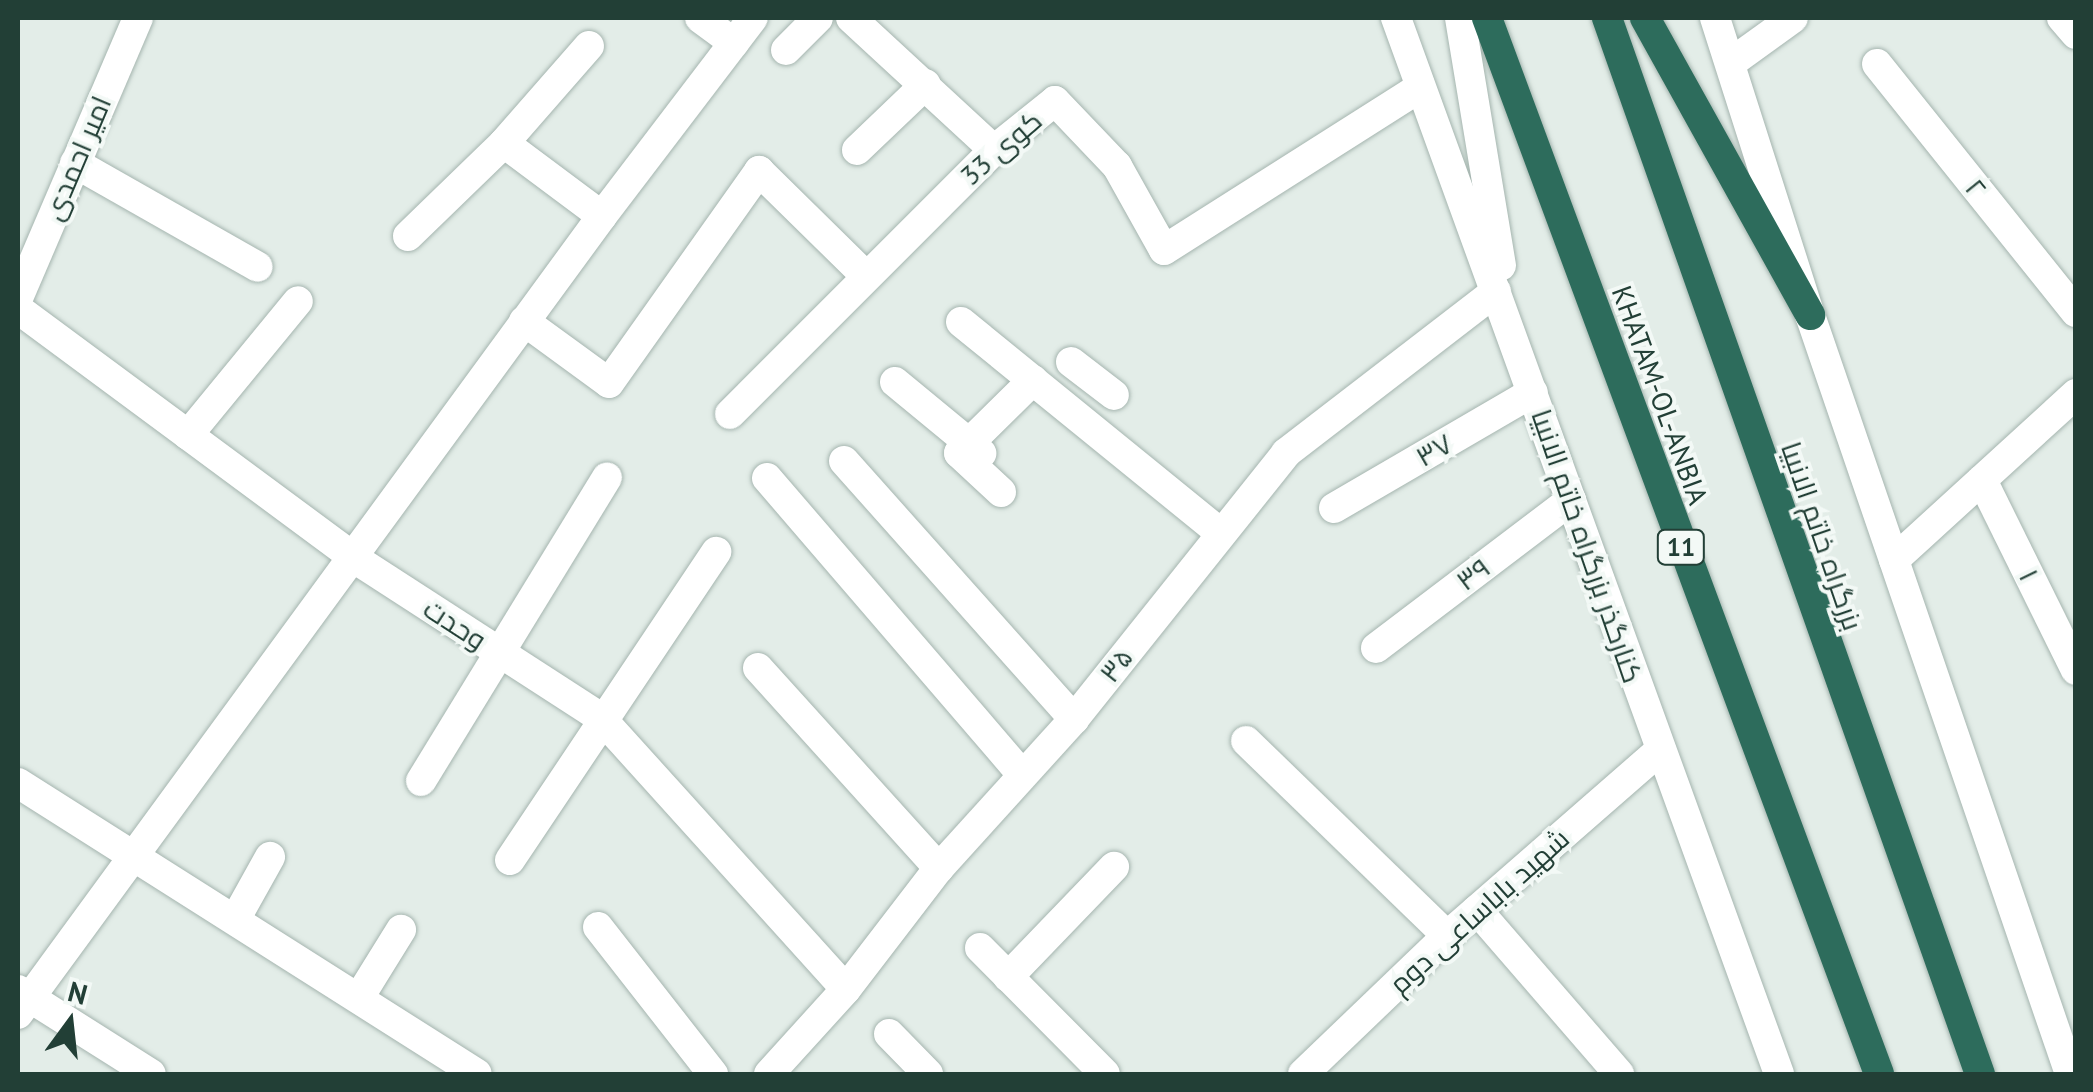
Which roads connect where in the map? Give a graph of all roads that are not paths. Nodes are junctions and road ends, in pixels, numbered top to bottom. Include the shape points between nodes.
1 (138, 18) edge
2 (700, 18) edge
3 (754, 18) edge
4 (818, 18) edge
5 (851, 18) edge
6 (1396, 18) edge
7 (1460, 18) edge
8 (1487, 18) edge
9 (1608, 18) edge
10 (1645, 18) edge
11 (1715, 18) edge
12 (1792, 18) edge
13 (2062, 18) edge
14 (2076, 34) edge
15 (734, 43) junction
16 (590, 46) dead end
17 (786, 50) dead end
18 (1732, 62) junction
19 (1877, 64) dead end
20 (926, 84) junction
21 (1419, 88) junction
22 (504, 143) junction
23 (857, 150) dead end
24 (994, 150) junction
25 (75, 163) junction
26 (602, 216) junction
27 (408, 236) dead end
28 (258, 267) dead end
29 (866, 276) junction
30 (1496, 291) junction
31 (18, 298) edge
32 (298, 301) dead end
33 (18, 309) edge
34 (2076, 312) edge
35 (1810, 315) junction
36 (524, 322) junction
37 (961, 322) dead end
38 (1511, 330) junction
39 (895, 382) dead end
40 (1040, 385) junction
41 (1533, 392) junction
42 (2076, 394) edge
43 (1114, 395) dead end
44 (730, 414) dead end
45 (188, 435) junction
46 (975, 448) junction
47 (844, 461) dead end
48 (606, 478) dead end
49 (767, 478) dead end
50 (1982, 480) junction
51 (1001, 492) dead end
52 (1571, 500) junction
53 (1334, 508) dead end
54 (1221, 533) junction
55 (716, 552) dead end
56 (354, 558) junction
57 (1894, 560) junction
58 (1376, 648) dead end
59 (502, 655) junction
60 (758, 668) dead end
61 (2076, 670) edge
62 (601, 718) junction
63 (1074, 719) junction
64 (1246, 741) dead end
65 (1659, 751) junction
66 (1022, 774) junction
67 (421, 781) dead end
68 (18, 784) edge
69 (132, 856) junction
70 (270, 857) dead end
71 (510, 860) dead end
72 (1114, 867) dead end
73 (940, 868) junction
74 (1477, 910) junction
75 (236, 918) junction
76 (598, 927) dead end
77 (401, 930) dead end
78 (1448, 936) junction
79 (980, 948) dead end
80 (1008, 977) junction
81 (846, 989) junction
82 (360, 996) junction
83 (21, 1000) edge
84 (889, 1034) dead end
85 (458, 1070) edge
86 (151, 1074) edge
87 (714, 1074) edge
88 (770, 1074) edge
89 (928, 1074) edge
90 (1105, 1074) edge
91 (1303, 1074) edge
92 (1618, 1074) edge
93 (1779, 1074) edge
94 (1879, 1074) edge
95 (1980, 1074) edge
96 (2070, 1074) edge

1 - 25 street, امیر احمدی
2 - 15 street
3 - 15 street
4 - 17 street
5 - 20 street
6 - 21 street, کنارگذر بزرگراه خاتم الانبیا
7 - 38 street
8 - 94 highway, KHATAM-OL-ANBIA / 11
9 - 95 highway, بزرگراه خاتم الانبیا
10 - 35 highway
11 - 18 street
12 - 18 street
13 - 14 street
15 - 26 street
16 - 22 street
18 - 35 street
19 - 34 street, ۲
20 - 23 street
20 - 24 street
21 - 24 street, کوی 33 via 1164,250 1116,166 1055,101
21 - 30 street, کنارگذر بزرگراه خاتم الانبیا
22 - 26 street
22 - 27 street
24 - 29 street, کوی 33
25 - 28 street
25 - 31 street, امیر احمدی
26 - 36 street
29 - 36 street via 759,170 610,383
29 - 44 street, کوی 33
30 - 38 street, کنارگذر بزرگراه خاتم الانبیا
30 - 54 street, ۳۵ via 1286,452
32 - 45 street
33 - 45 street, وحدت
35 - 57 street
36 - 56 street
37 - 40 street
38 - 41 street, کنارگذر بزرگراه خاتم الانبیا
39 - 46 street
40 - 43 street via 1075,356
40 - 46 street
40 - 54 street
41 - 52 street, کنارگذر بزرگراه خاتم الانبیا
41 - 53 street, ۳۷
42 - 50 street
45 - 56 street, وحدت
46 - 51 street via 959,453
47 - 63 street
48 - 59 street
49 - 66 street
50 - 57 street
50 - 61 street, ۱
52 - 58 street, ۳۹
52 - 65 street, کنارگذر بزرگراه خاتم الانبیا
54 - 63 street, ۳۵
55 - 62 street
56 - 59 street, وحدت
56 - 69 street
57 - 96 street
59 - 62 street, وحدت
59 - 67 street
60 - 73 street
62 - 71 street
62 - 81 street, وحدت
63 - 66 street, ۳۵
64 - 78 street
65 - 74 street, شهید باباساعی دوم
65 - 93 street, کنارگذر بزرگراه خاتم الانبیا
66 - 73 street, ۳۵
68 - 69 street
69 - 75 street
69 - 83 street
70 - 75 street
72 - 80 street
73 - 81 street, ۳۵
74 - 78 street, شهید باباساعی دوم
74 - 92 street
75 - 82 street
76 - 87 street
77 - 82 street
78 - 91 street, شهید باباساعی دوم
79 - 80 street
80 - 90 street
81 - 88 street, ۳۵
82 - 85 street
83 - 86 street
84 - 89 street

